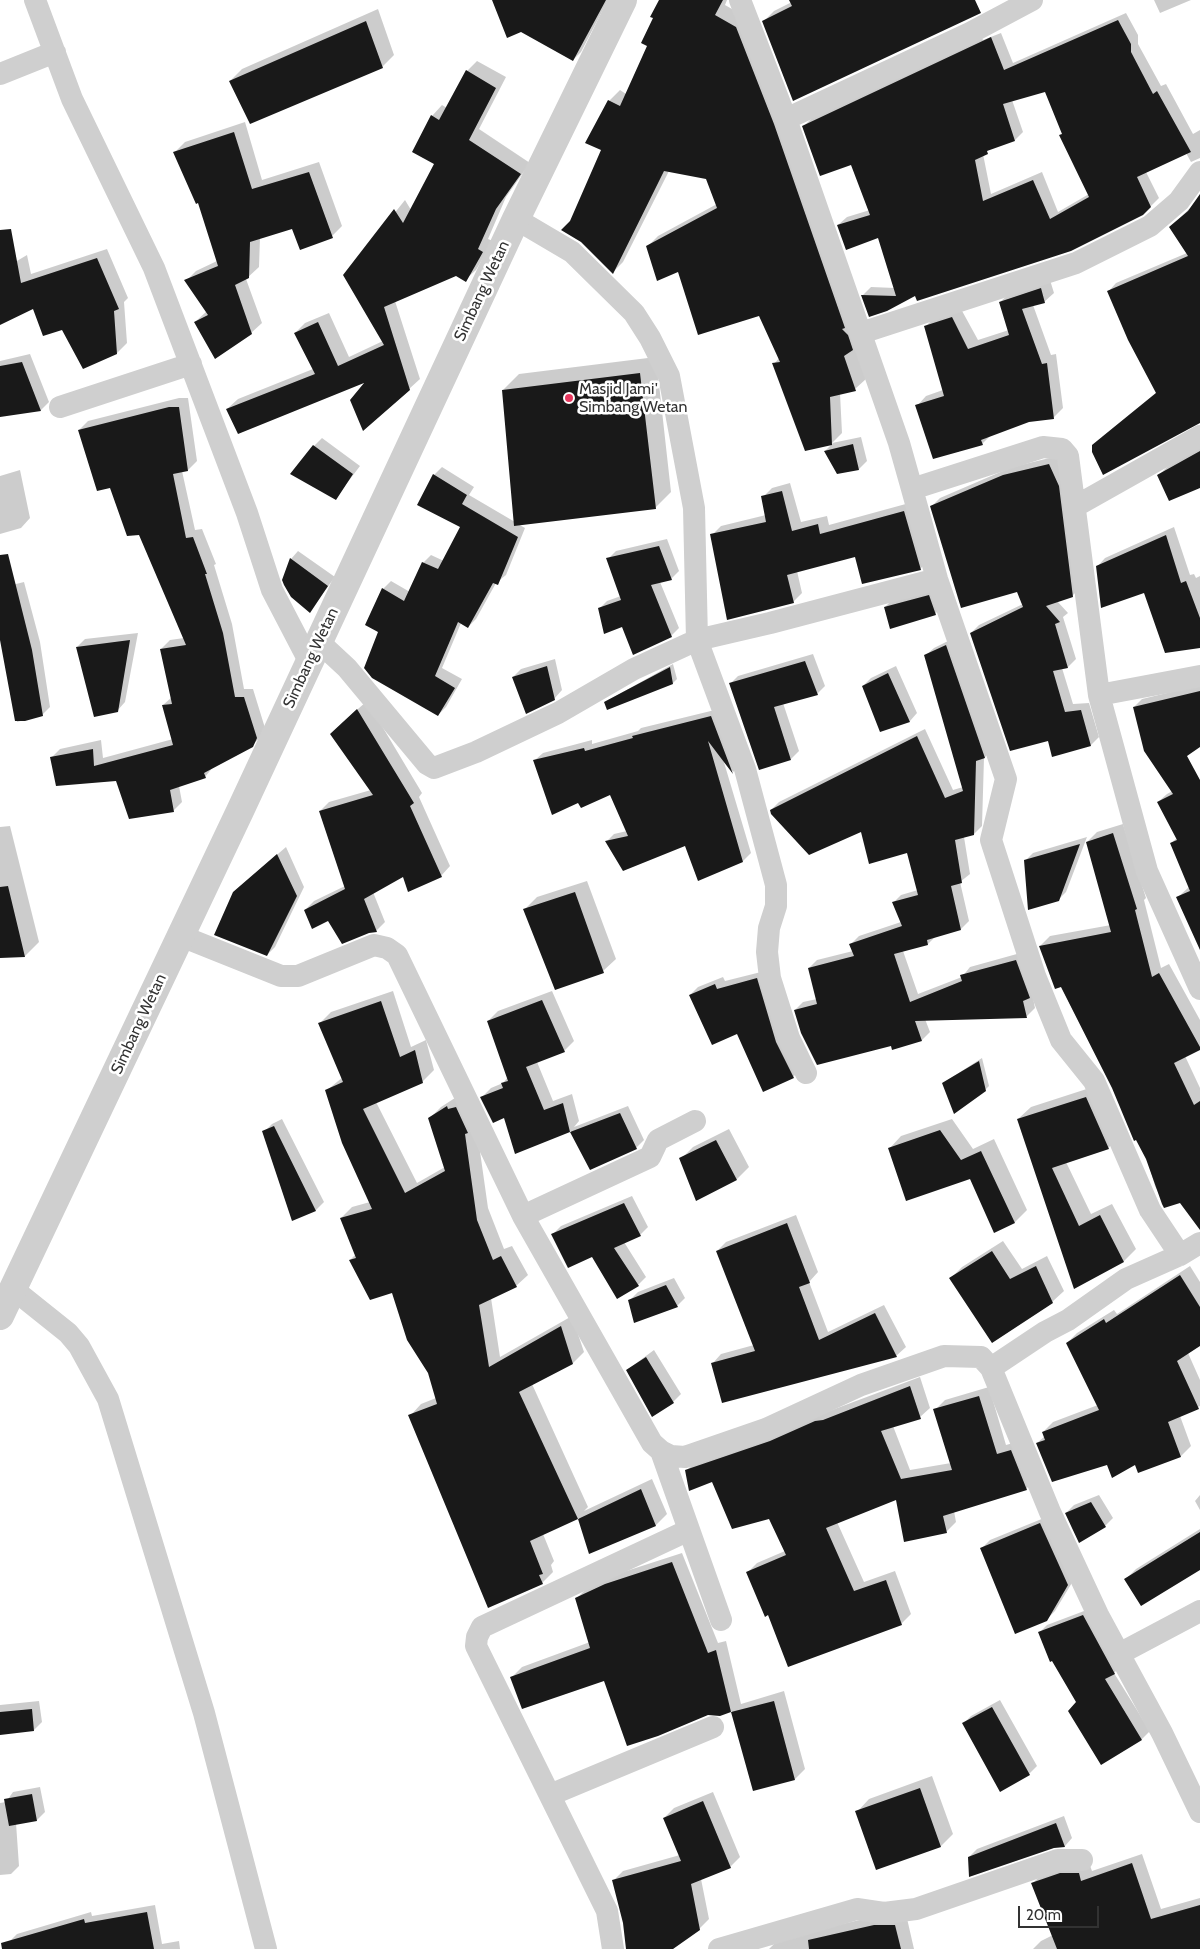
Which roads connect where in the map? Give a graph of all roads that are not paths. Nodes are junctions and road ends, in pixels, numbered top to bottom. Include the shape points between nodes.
1 (35, 0) edge
2 (624, 0) edge
3 (740, 0) edge
4 (1032, 0) edge
5 (55, 52) junction
6 (0, 74) edge
7 (786, 119) junction
8 (1200, 172) edge
9 (516, 219) junction
10 (861, 333) junction
11 (191, 364) junction
12 (60, 407) dead end
13 (1200, 436) edge
14 (912, 489) junction
15 (1076, 506) junction
16 (937, 579) junction
17 (697, 640) junction
18 (314, 651) junction
19 (1200, 676) edge
20 (1099, 695) junction
21 (181, 936) junction
22 (1200, 990) edge
23 (806, 1073) dead end
24 (695, 1121) dead end
25 (523, 1216) junction
26 (1200, 1242) edge
27 (1180, 1255) junction
28 (13, 1288) junction
29 (0, 1316) edge
30 (990, 1368) junction
31 (661, 1451) junction
32 (689, 1530) junction
33 (1200, 1611) edge
34 (721, 1620) dead end
35 (1119, 1654) junction
36 (713, 1727) dead end
37 (550, 1795) junction
38 (1200, 1812) edge
39 (1082, 1860) dead end
40 (751, 1944) edge
41 (266, 1949) edge
42 (612, 1949) edge
43 (718, 1949) edge

1 - 5 street
2 - 9 street, Simbang Wetan
3 - 7 street
4 - 7 street via 970,33
5 - 6 street
5 - 11 street via 72,99 154,268
7 - 10 street
8 - 10 street via 1179,201 1150,226 1076,263
9 - 17 street via 572,252 634,313 669,376 694,508
9 - 18 street, Simbang Wetan
10 - 14 street
11 - 12 street
11 - 18 street via 272,590
13 - 15 street
14 - 15 street via 1053,446 1068,456
14 - 16 street
15 - 20 street
16 - 17 street
16 - 27 street via 1006,779 991,840 1036,976 1061,1040 1094,1081 1150,1210
17 - 18 street via 634,669 558,713 434,768 427,764 347,668
17 - 23 street via 745,769 776,885 776,906 769,928 767,952 770,978 789,1038
18 - 21 street, Simbang Wetan
19 - 20 street
20 - 22 street via 1147,871
21 - 25 street via 281,976 298,976 374,945 397,955
21 - 28 street, Simbang Wetan
24 - 25 street via 658,1140 650,1157
25 - 31 street via 652,1443
26 - 27 street
27 - 30 street via 1126,1280
28 - 29 street, Simbang Wetan
28 - 41 street via 68,1333 79,1346 108,1399 204,1713
30 - 31 street via 981,1357 944,1356 860,1385 750,1435 686,1456 670,1456
30 - 35 street via 1050,1512
31 - 32 street
32 - 34 street
32 - 37 street via 482,1627 479,1632 476,1646
33 - 35 street
35 - 38 street
36 - 37 street
37 - 42 street via 607,1911
39 - 40 street via 1058,1860 916,1909 884,1913 857,1909
40 - 43 street

